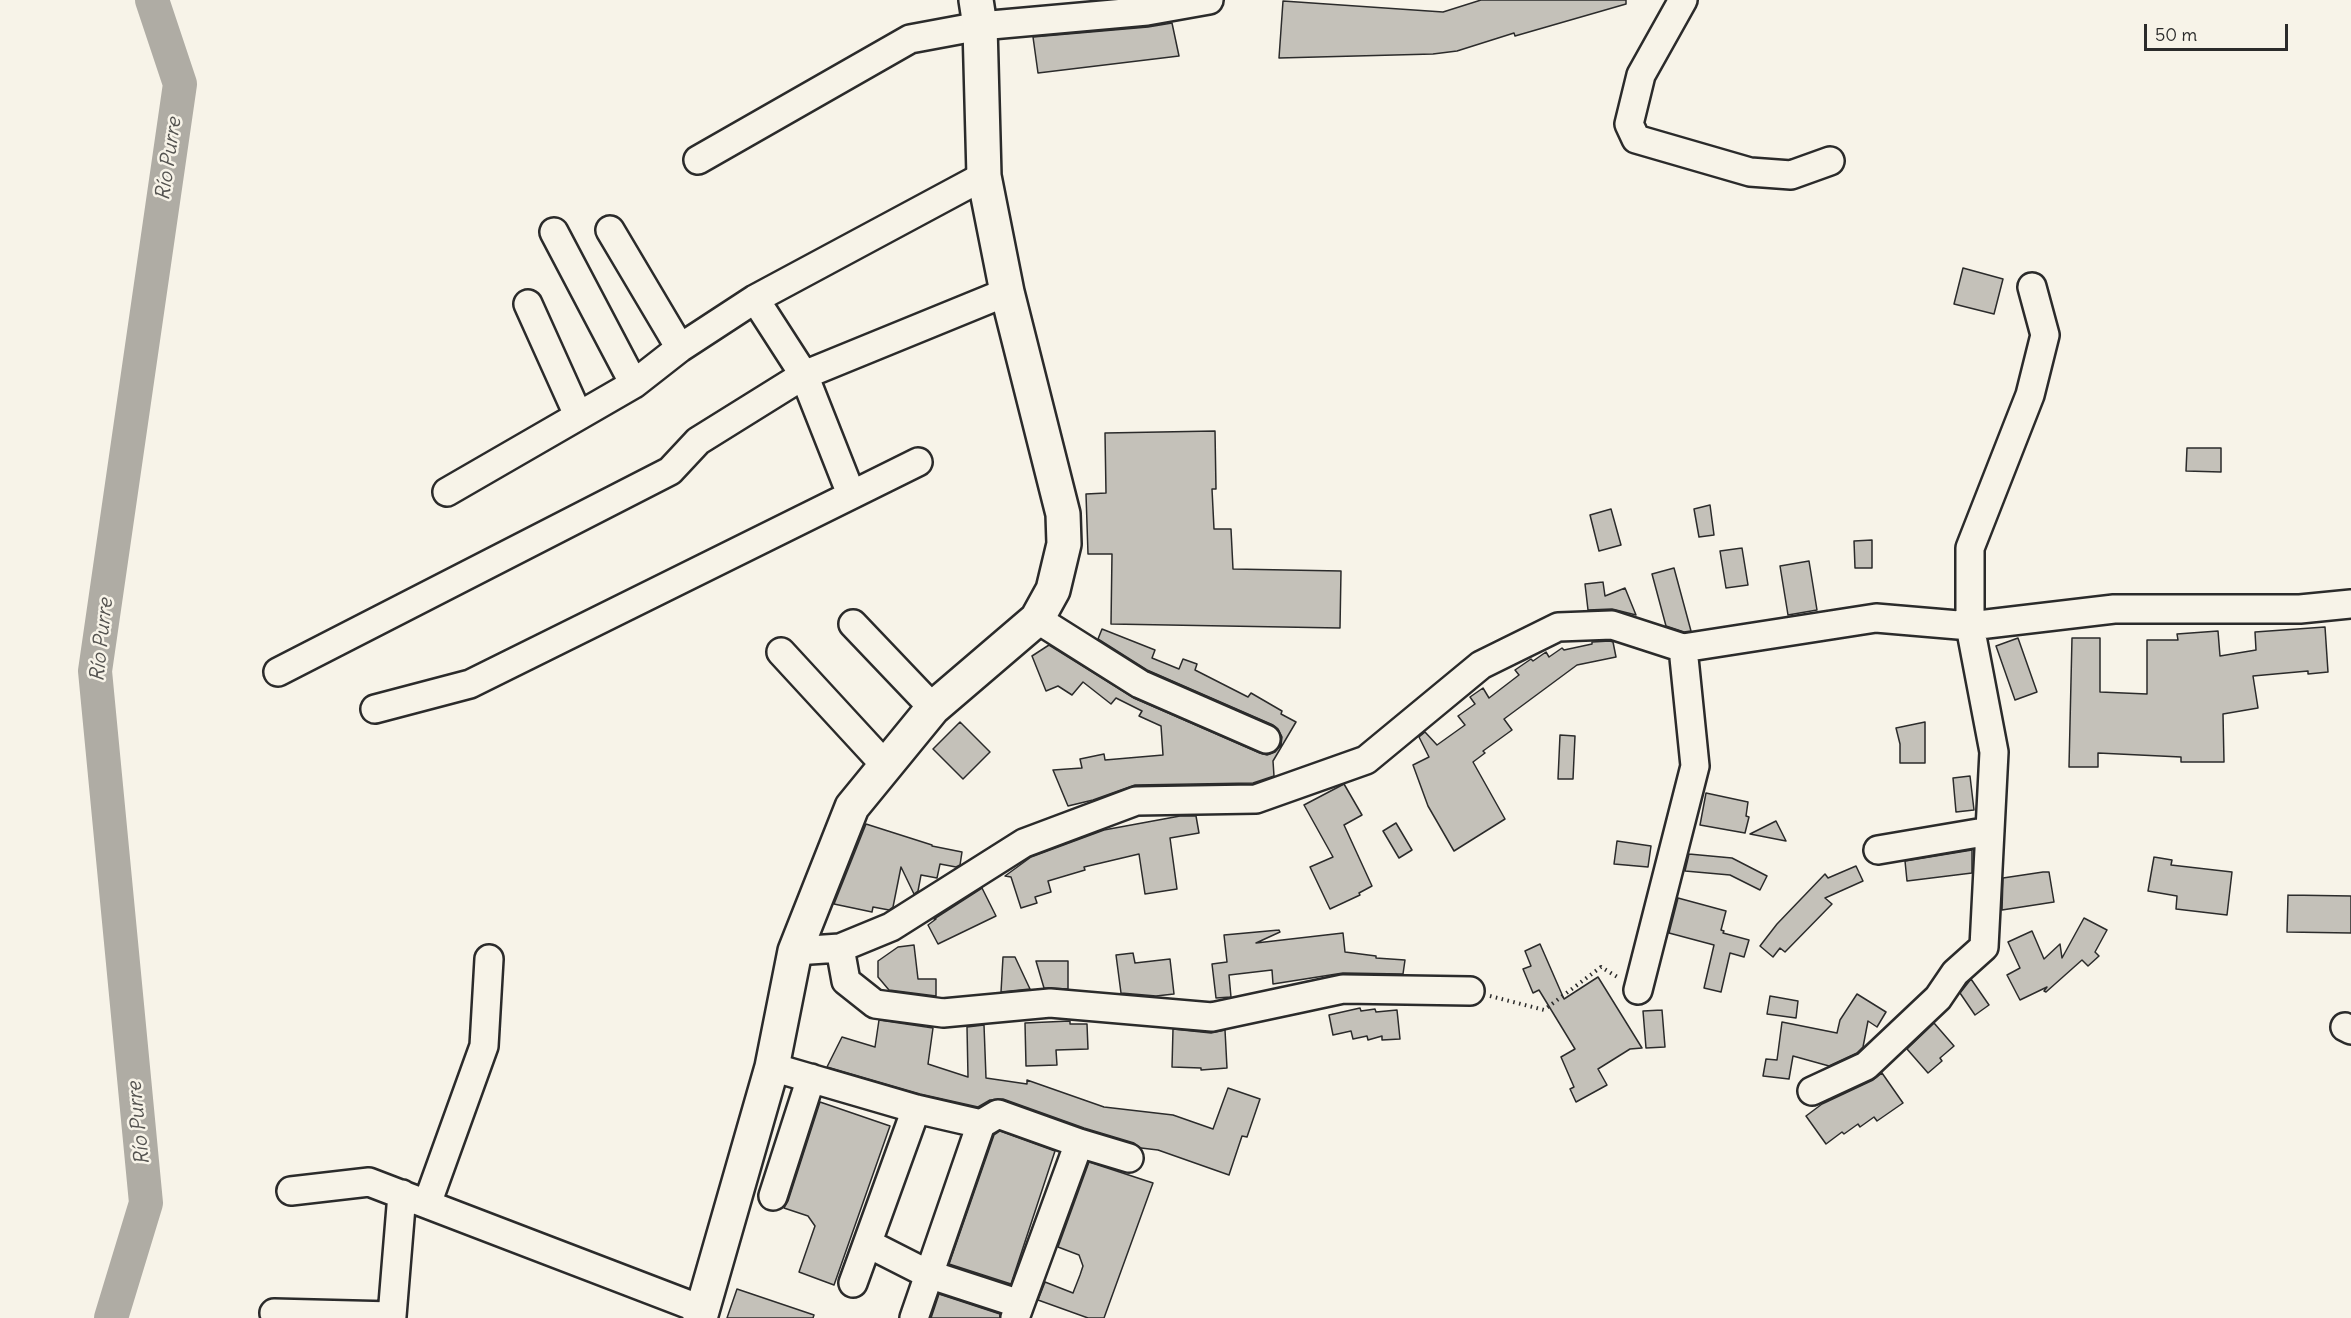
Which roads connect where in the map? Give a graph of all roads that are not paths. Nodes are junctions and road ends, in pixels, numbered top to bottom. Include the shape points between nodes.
1 (1209, 0) edge
2 (1683, 0) edge
3 (978, 13) edge
4 (698, 160) dead end
5 (1830, 161) dead end
6 (984, 176) junction
7 (610, 230) dead end
8 (554, 232) dead end
9 (2032, 287) dead end
10 (1007, 292) junction
11 (755, 299) junction
12 (528, 304) dead end
13 (680, 348) junction
14 (804, 375) junction
15 (634, 384) junction
16 (578, 415) junction
17 (918, 462) dead end
18 (447, 492) dead end
19 (851, 494) junction
20 (2351, 604) edge
21 (1037, 619) junction
22 (853, 624) dead end
23 (1970, 626) junction
24 (1683, 648) junction
25 (781, 652) dead end
26 (278, 672) dead end
27 (933, 708) junction
28 (375, 709) dead end
29 (1266, 739) dead end
30 (886, 766) junction
31 (1990, 831) junction
32 (1878, 850) dead end
33 (840, 948) junction
34 (795, 951) junction
35 (489, 959) dead end
36 (1638, 990) road end
37 (1470, 991) road end
38 (772, 1066) junction
39 (812, 1078) junction
40 (1812, 1091) dead end
41 (916, 1109) junction
42 (981, 1124) junction
43 (1079, 1143) junction
44 (1129, 1158) dead end
45 (291, 1191) dead end
46 (402, 1194) junction
47 (773, 1196) dead end
48 (427, 1204) junction
49 (869, 1245) junction
50 (928, 1274) junction
51 (853, 1283) dead end
52 (1017, 1311) edge
53 (274, 1313) dead end
54 (702, 1314) edge
55 (914, 1318) edge

1 - 3 street via 1147,10
2 - 5 street via 1641,75 1629,124 1636,139 1750,172 1791,174
3 - 4 street via 910,39
3 - 6 main road
6 - 10 main road
6 - 11 street
7 - 13 street
8 - 15 street
9 - 23 street via 2045,335 2030,395 1970,548
10 - 14 street
10 - 21 main road via 1063,514 1064,544 1053,590
11 - 13 street
11 - 14 street
12 - 16 street
13 - 15 street
14 - 19 street
14 - 26 street via 698,441 670,471
15 - 16 street
16 - 18 street
17 - 19 street
19 - 28 street via 470,684
20 - 23 street via 2300,609 2114,609
21 - 27 main road
21 - 29 street via 1140,684
22 - 27 street
23 - 24 street via 1876,618
23 - 31 street via 1994,752
24 - 33 street via 1612,625 1558,627 1481,665 1366,760 1256,799 1136,801 1024,843 891,927
24 - 36 street via 1695,766
25 - 30 street
27 - 30 main road
30 - 34 main road via 852,807
31 - 32 street
31 - 40 street via 1984,947 1954,973 1938,999 1866,1066
33 - 34 street
33 - 37 street via 846,981 875,1004 943,1013 1050,1003 1212,1017 1343,990
34 - 38 main road
35 - 48 street via 483,1046
38 - 39 street
38 - 54 main road
39 - 41 street
39 - 47 street
41 - 42 street
41 - 49 street
42 - 43 street via 998,1114
42 - 50 street
43 - 44 street
43 - 52 street
45 - 46 street via 369,1182
46 - 48 street
46 - 53 street via 392,1316
48 - 54 street
49 - 50 street
49 - 51 street
50 - 52 street
50 - 55 street

